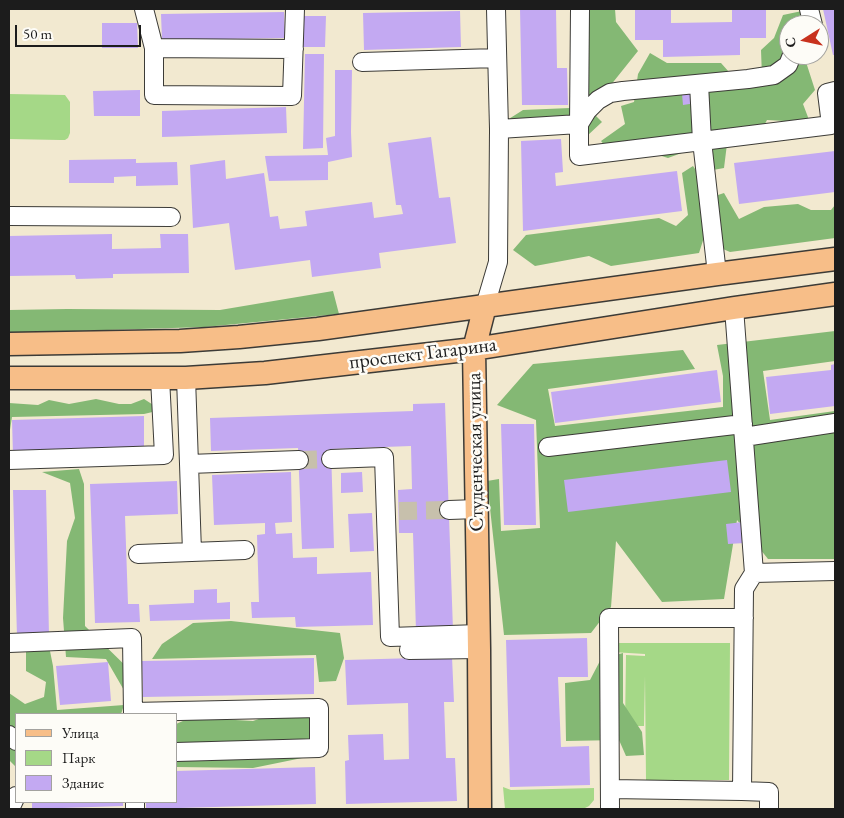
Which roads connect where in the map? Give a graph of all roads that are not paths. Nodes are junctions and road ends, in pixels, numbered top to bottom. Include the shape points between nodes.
1 (144, 9) edge
2 (294, 9) edge
3 (496, 9) edge
4 (580, 9) edge
5 (154, 48) junction
6 (294, 49) junction
7 (497, 58) junction
8 (362, 62) dead end
9 (788, 65) edge
10 (699, 84) junction
11 (835, 91) edge
12 (579, 124) junction
13 (498, 129) junction
14 (702, 141) junction
15 (9, 216) edge
16 (171, 217) dead end
17 (835, 260) edge
18 (717, 274) junction
19 (835, 294) edge
20 (486, 306) junction
21 (734, 308) junction
22 (9, 344) edge
23 (474, 349) junction
24 (9, 378) edge
25 (160, 378) junction
26 (186, 378) junction
27 (835, 423) edge
28 (743, 430) junction
29 (548, 447) dead end
30 (331, 459) tunnel mouth
31 (9, 460) edge
32 (299, 460) tunnel mouth
33 (189, 464) junction
34 (477, 509) junction
35 (449, 510) tunnel mouth
36 (245, 550) dead end
37 (192, 552) junction
38 (138, 554) dead end
39 (835, 571) edge
40 (754, 572) junction
41 (744, 618) junction
42 (479, 641) junction
43 (9, 643) edge
44 (408, 650) dead end
45 (133, 713) edge
46 (178, 752) edge
47 (610, 789) junction
48 (742, 791) junction
49 (480, 809) edge
50 (610, 809) edge
51 (769, 809) edge

1 - 5 street
2 - 6 street
3 - 7 street, Студенческая улица
4 - 12 street
5 - 6 street
5 - 6 street via 154,95 292,96
7 - 8 street
7 - 13 street, Студенческая улица
9 - 10 street via 774,75
10 - 12 street via 610,93 598,100
10 - 14 street
11 - 14 street via 827,93 831,125
12 - 13 street
12 - 14 street via 579,156
13 - 20 street, Студенческая улица via 498,262
14 - 18 street
15 - 16 street
17 - 18 main road, проспект Гагарина
18 - 20 main road, проспект Гагарина
19 - 21 main road, проспект Гагарина
20 - 22 main road, проспект Гагарина via 239,337
20 - 23 main road, Студенческая улица
21 - 23 main road, проспект Гагарина
21 - 28 street
23 - 26 main road, проспект Гагарина via 265,374
23 - 34 main road, Студенческая улица
24 - 25 main road, проспект Гагарина
25 - 26 main road, проспект Гагарина
25 - 31 street via 164,455
26 - 33 street
27 - 28 street
28 - 29 street
28 - 40 street
30 - 42 street via 384,457 392,512 390,637
32 - 33 street
33 - 37 street
34 - 35 street
34 - 42 main road, Студенческая улица
36 - 37 street
37 - 38 street
39 - 40 street
40 - 41 street via 744,589
41 - 47 street via 609,618
41 - 48 street
42 - 44 street
42 - 49 main road, Студенческая улица
43 - 45 street via 132,638
45 - 46 street via 319,708 319,748
47 - 48 street
47 - 50 street
48 - 51 street via 769,792

